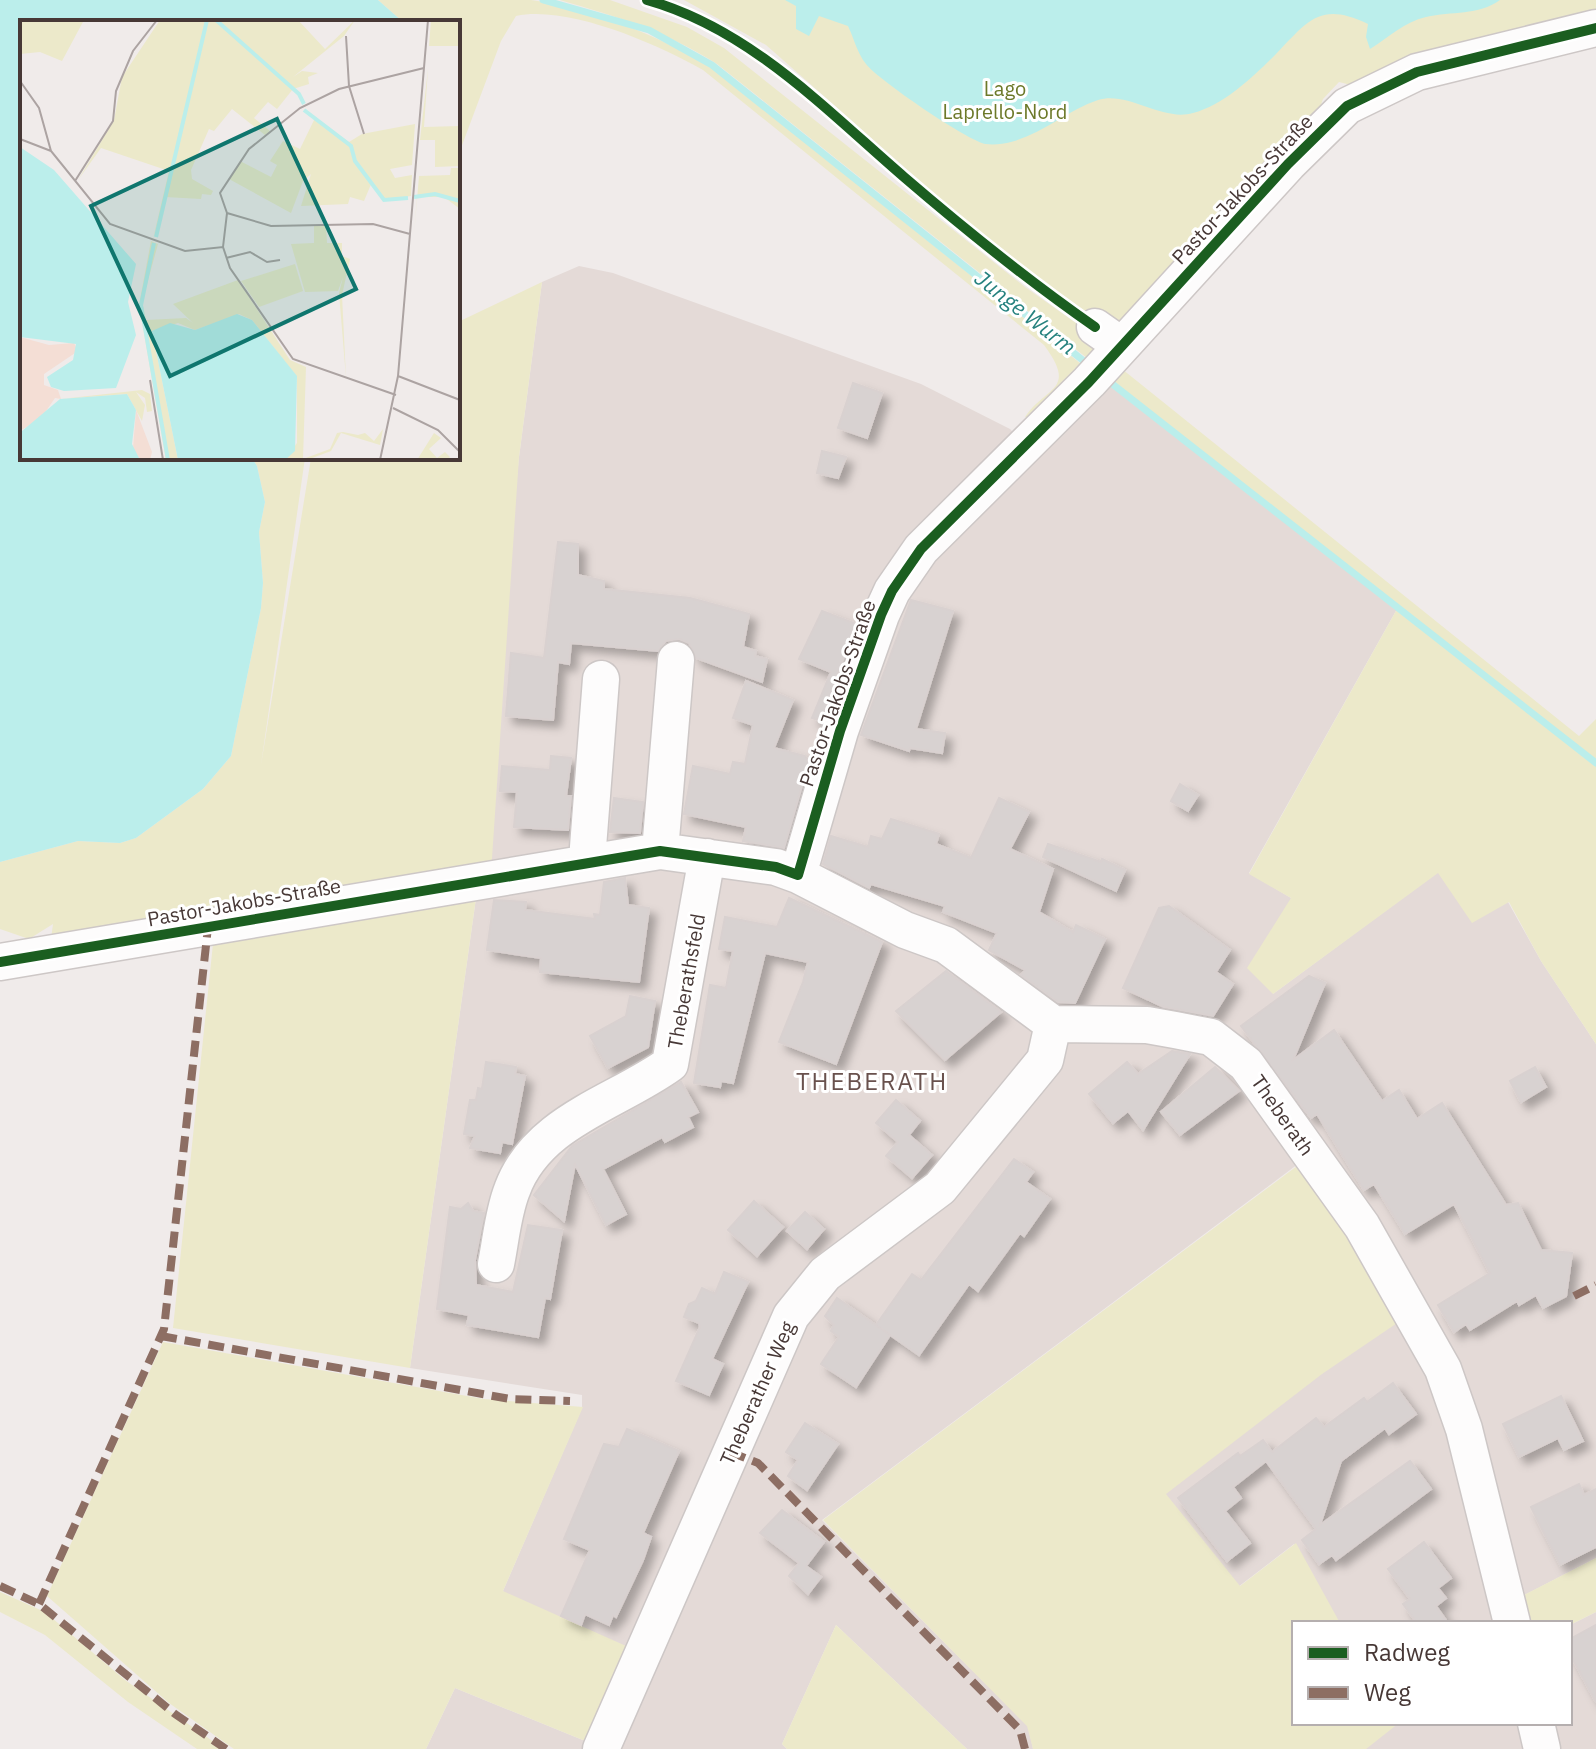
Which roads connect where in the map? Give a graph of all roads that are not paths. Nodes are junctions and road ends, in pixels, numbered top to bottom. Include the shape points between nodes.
1 (1596, 28) edge
2 (676, 660) dead end
3 (601, 679) dead end
4 (660, 851) junction
5 (707, 857) junction
6 (587, 860) junction
7 (798, 875) junction
8 (0, 962) edge
9 (1053, 1024) junction
10 (496, 1264) dead end
11 (1512, 1621) edge
12 (1536, 1725) edge
13 (601, 1749) edge
14 (1542, 1749) edge

1 - 7 street, Pastor-Jakobs-Straße via 1417,72 1347,106 1104,354 921,549 892,591 840,731
2 - 4 street
3 - 6 street
4 - 5 street, Pastor-Jakobs-Straße
4 - 6 street, Pastor-Jakobs-Straße
5 - 7 street, Pastor-Jakobs-Straße
5 - 10 street, Theberathsfeld via 670,1064 569,1122 529,1160 511,1190
6 - 8 street, Pastor-Jakobs-Straße
7 - 9 street via 946,945
9 - 11 street, Theberath via 1147,1025 1211,1037 1246,1064 1362,1226 1443,1369 1464,1429
9 - 13 street, Theberather Weg via 1045,1060 940,1188 825,1274 791,1316
12 - 14 street

